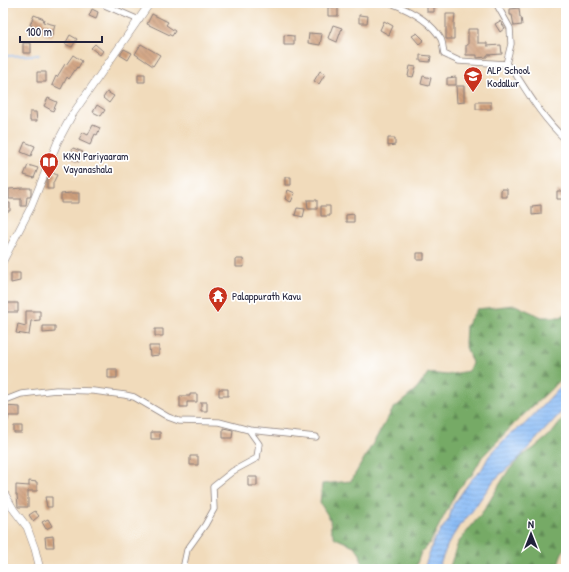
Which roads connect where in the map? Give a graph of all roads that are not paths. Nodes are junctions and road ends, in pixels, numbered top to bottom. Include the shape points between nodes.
1 (100, 3) edge
2 (150, 3) edge
3 (391, 3) edge
4 (496, 3) edge
5 (139, 20) junction
6 (506, 64) junction
7 (566, 140) edge
8 (3, 260) edge
9 (3, 401) edge
10 (249, 430) junction
11 (316, 437) dead end
12 (3, 491) edge
13 (40, 569) edge
14 (183, 569) edge

1 - 5 street
2 - 5 main road
3 - 6 street via 417,15 431,27 442,40 444,54 459,61
4 - 6 street via 510,28 511,44
5 - 8 main road via 72,115 58,141 31,207
6 - 7 street via 513,70 555,130
9 - 10 street via 21,394 56,390 92,391 134,397 179,421 219,422
10 - 11 street
10 - 14 street via 259,444 258,458 234,471 213,487 214,509 187,550
12 - 13 main road via 27,527

